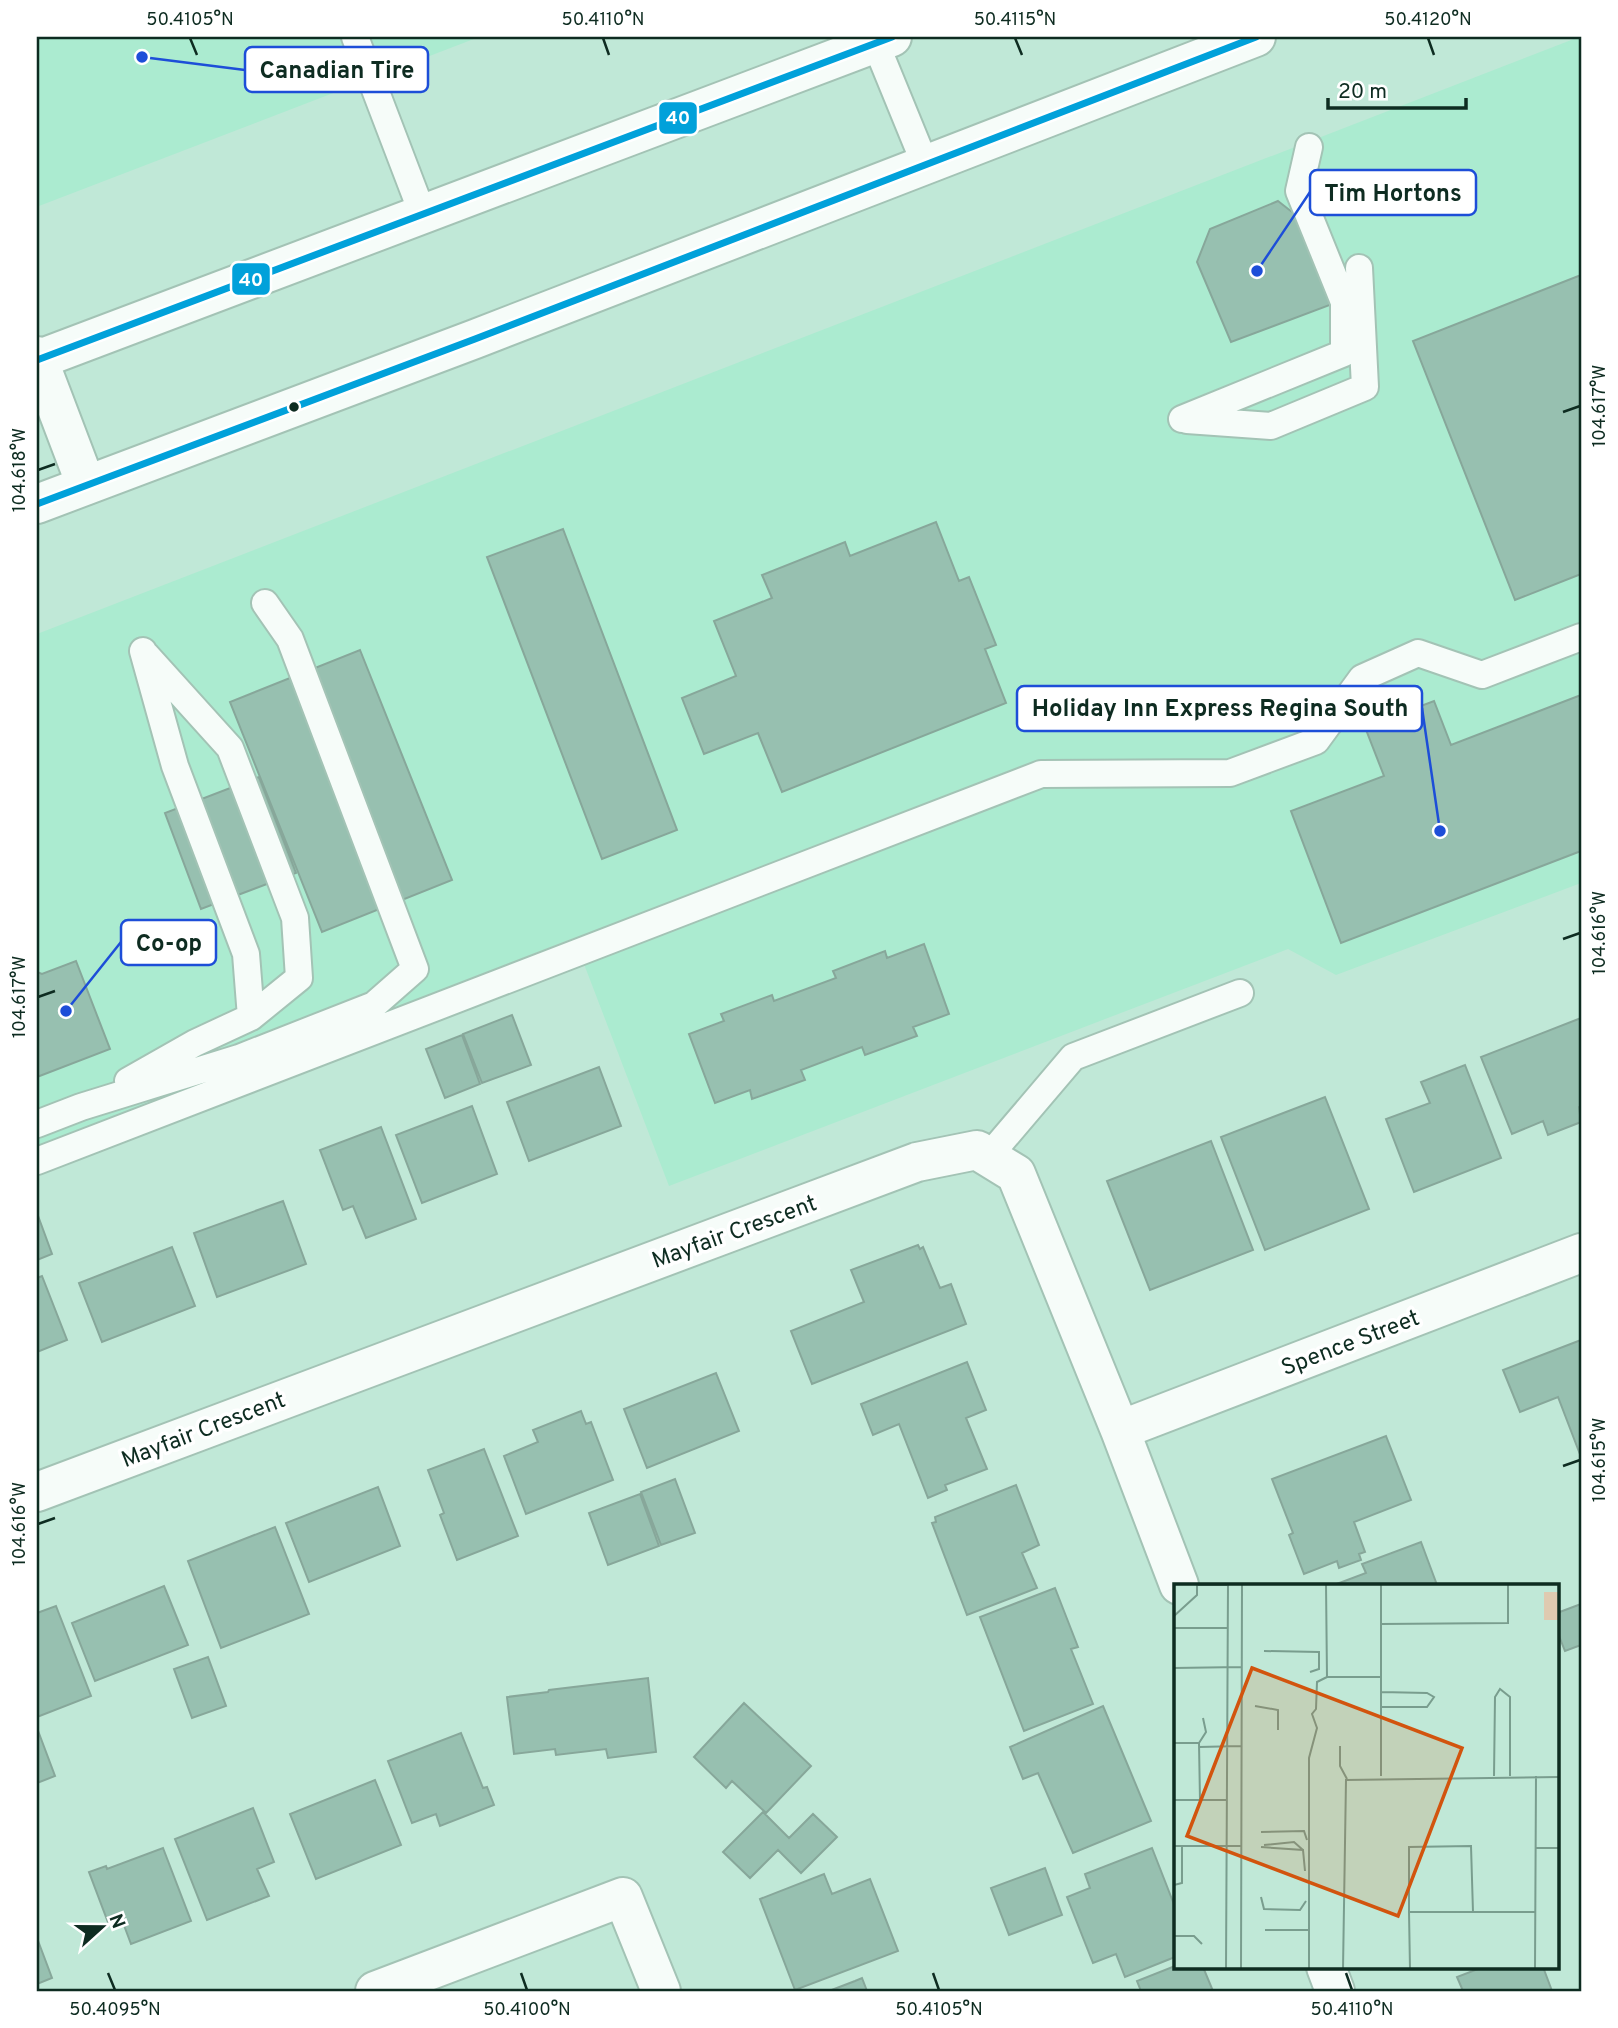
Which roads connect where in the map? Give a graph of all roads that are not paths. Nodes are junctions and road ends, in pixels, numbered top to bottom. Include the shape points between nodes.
1 (355, 37) edge
2 (1256, 37) edge
3 (881, 39) edge
4 (1309, 146) dead end
5 (925, 164) junction
6 (423, 215) junction
7 (1359, 268) dead end
8 (37, 359) edge
9 (86, 485) junction
10 (37, 504) edge
11 (265, 603) dead end
12 (1581, 637) edge
13 (1240, 993) dead end
14 (251, 1017) junction
15 (81, 1107) junction
16 (37, 1124) edge
17 (988, 1157) junction
18 (37, 1161) edge
19 (1581, 1254) edge
20 (1120, 1430) junction
21 (37, 1492) edge
22 (1179, 1584) edge
23 (1326, 1968) edge
24 (375, 1991) edge
25 (661, 1991) edge
26 (1335, 1991) edge

1 - 6 lane
2 - 5 street
3 - 5 lane
3 - 6 street
4 - 7 lane via 1299,191 1344,302 1344,353 1182,419 1271,426 1365,387
5 - 9 street
6 - 8 street
8 - 9 street
9 - 10 street
11 - 15 lane via 290,639 415,969 374,1004 239,1058
12 - 18 lane via 1482,675 1418,653 1362,678 1316,741 1230,773 1041,774
13 - 17 lane via 1073,1057
14 - 14 lane via 299,978 295,918 230,748 143,651 175,766 246,954
14 - 15 lane
15 - 16 lane
17 - 20 street, Mayfair Crescent via 1016,1174
17 - 21 street, Mayfair Crescent via 978,1150 917,1162
19 - 20 street, Spence Street
20 - 22 street, Mayfair Crescent
23 - 26 street
24 - 25 street via 624,1897

